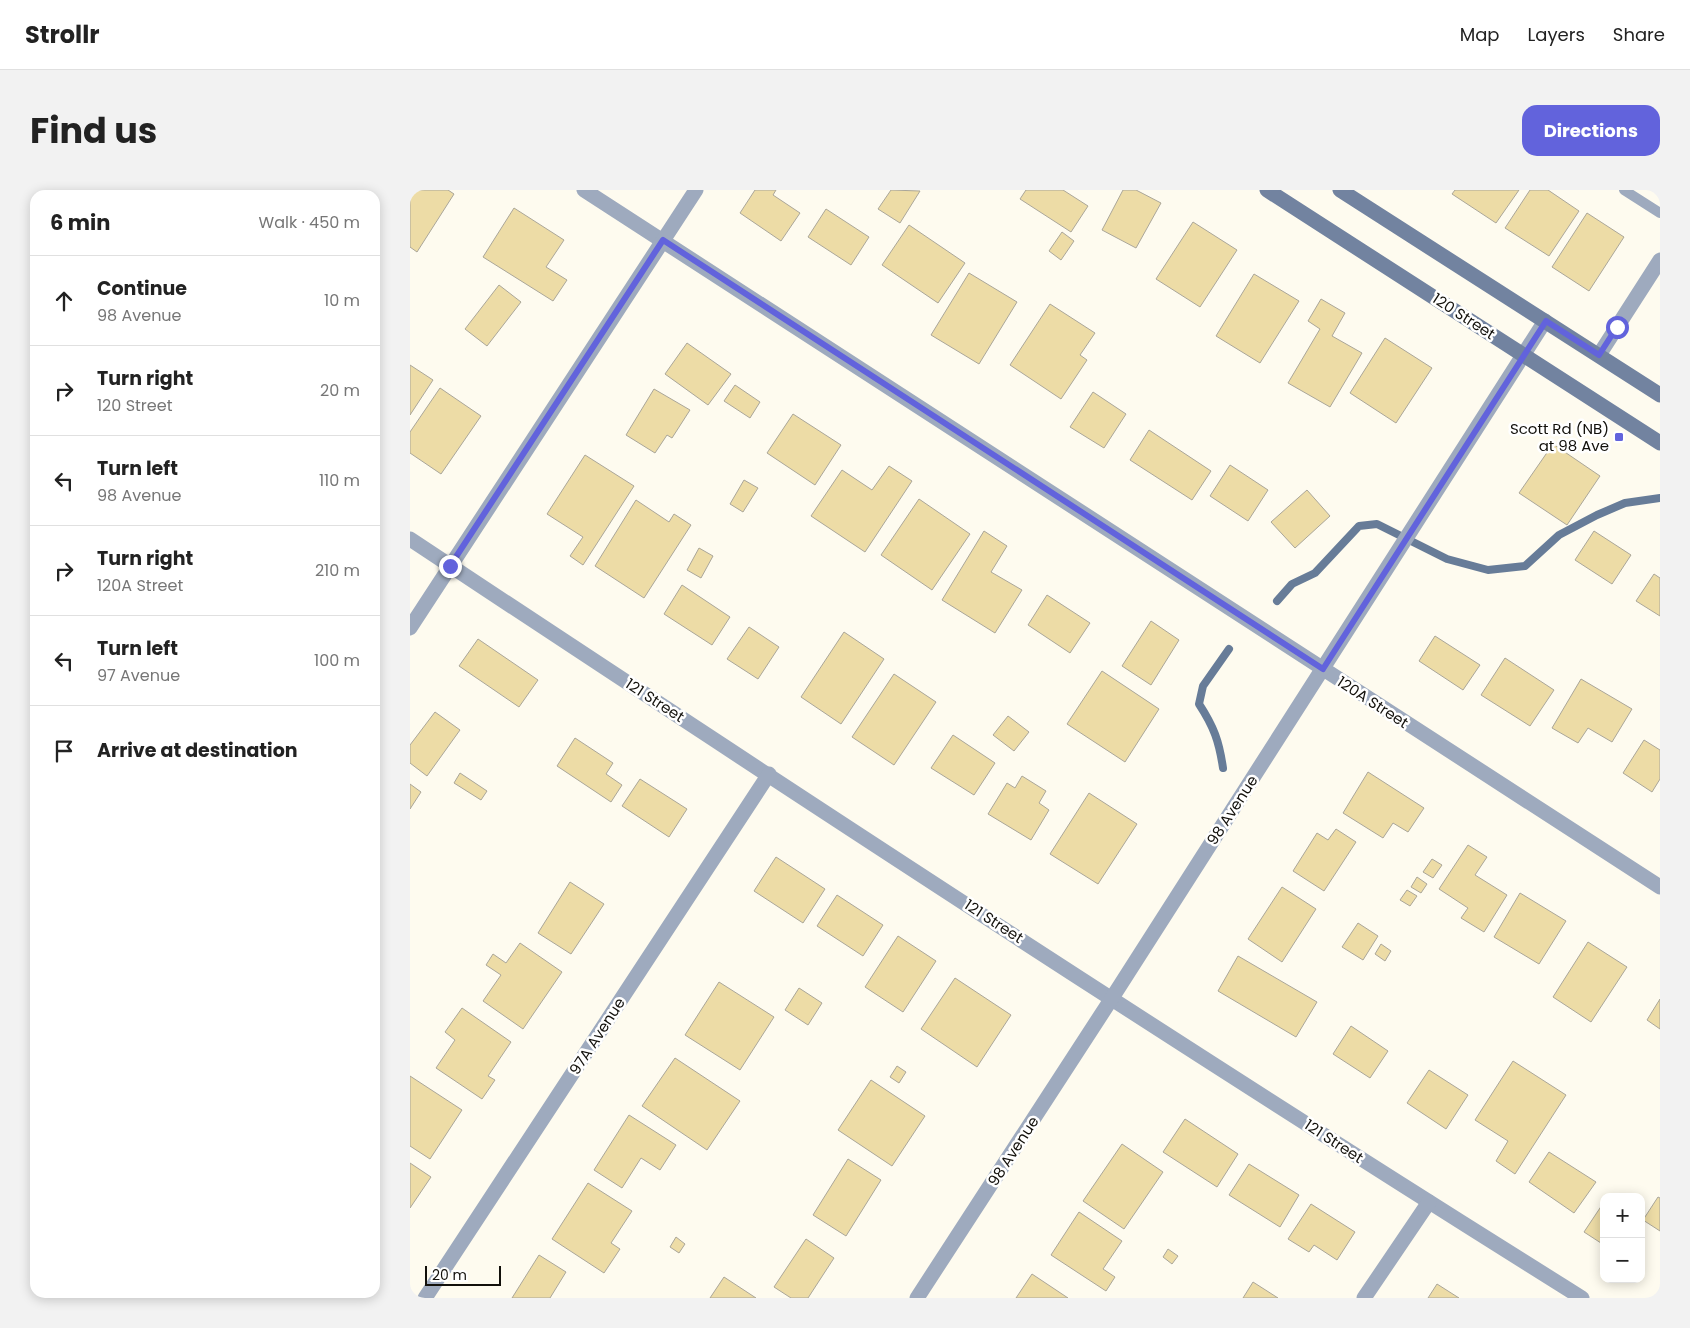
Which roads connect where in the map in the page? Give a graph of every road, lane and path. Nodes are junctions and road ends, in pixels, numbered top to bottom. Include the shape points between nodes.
1 (584, 190) edge
2 (696, 190) edge
3 (1267, 190) edge
4 (1340, 190) edge
5 (1624, 190) edge
6 (1660, 213) edge
7 (663, 240) junction
8 (1660, 260) edge
9 (1546, 321) junction
10 (1523, 355) junction
11 (1599, 355) junction
12 (1660, 395) edge
13 (1660, 443) edge
14 (410, 539) edge
15 (450, 566) junction
16 (410, 628) edge
17 (1323, 669) junction
18 (769, 774) junction
19 (1660, 887) edge
20 (1112, 998) junction
21 (1429, 1202) junction
22 (426, 1298) edge
23 (917, 1298) edge
24 (1364, 1298) edge
25 (1582, 1298) edge

1 - 7 street, 120A Street
2 - 7 street
3 - 10 main road, 120 Street
4 - 9 main road
5 - 6 lane
7 - 15 street
7 - 17 street, 120A Street
8 - 11 street
9 - 10 street, 98 Avenue
9 - 11 main road
10 - 13 main road, 120 Street
10 - 17 street, 98 Avenue
11 - 12 main road
14 - 15 street, 121 Street
15 - 16 street
15 - 18 street, 121 Street
17 - 19 street, 120A Street
17 - 20 street, 98 Avenue
18 - 20 street, 121 Street
18 - 22 street, 97A Avenue
20 - 21 street, 121 Street
20 - 23 street, 98 Avenue
21 - 24 street
21 - 25 street, 121 Street

